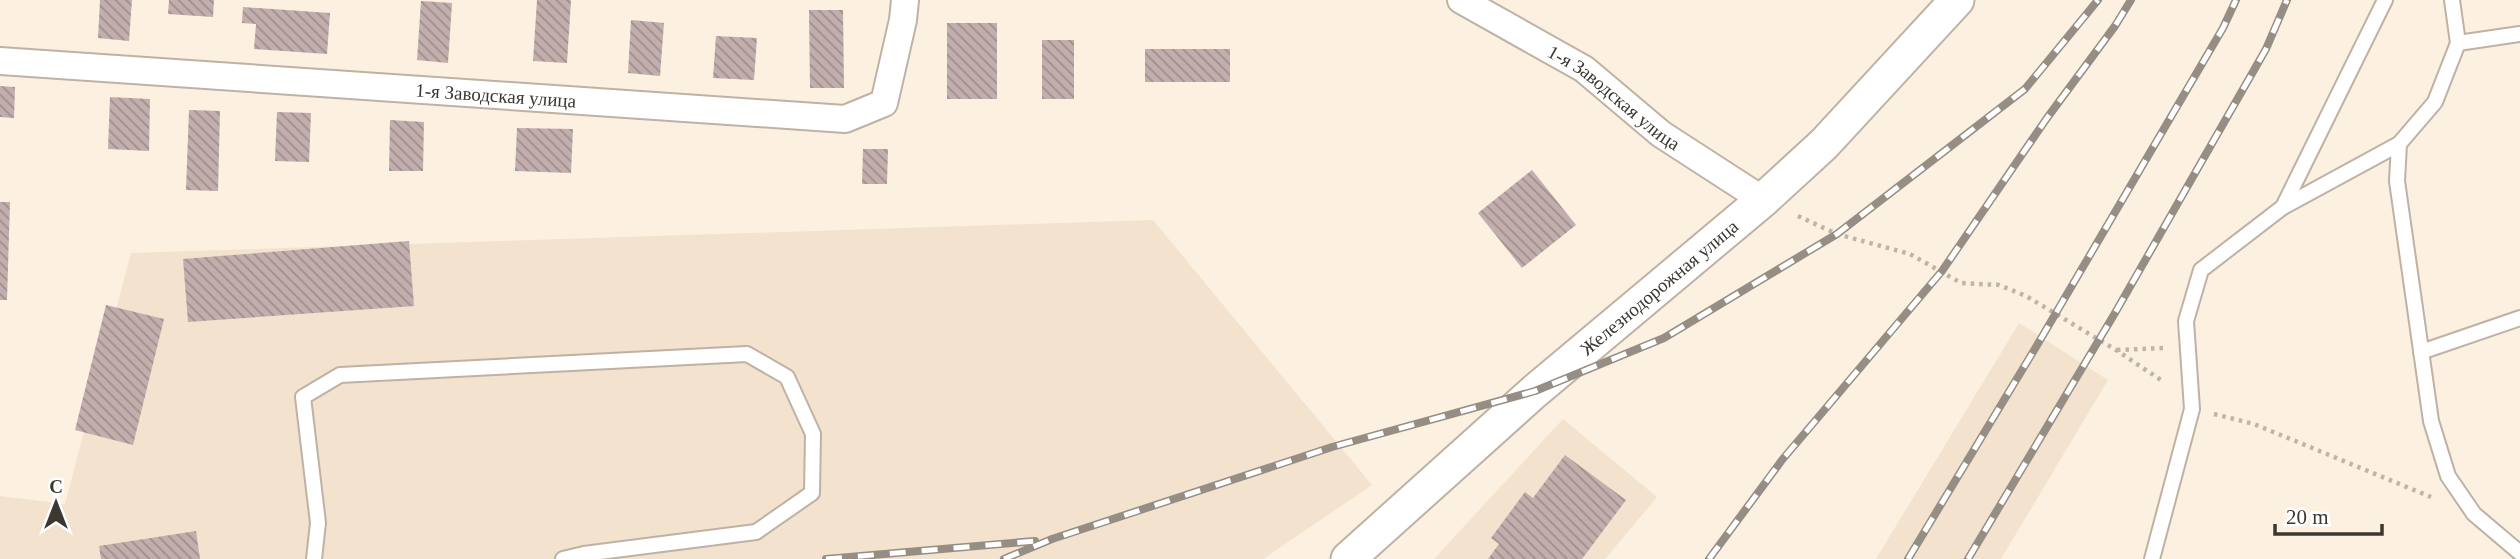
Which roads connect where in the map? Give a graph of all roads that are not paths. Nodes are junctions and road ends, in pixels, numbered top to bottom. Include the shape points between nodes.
1 (905, 0) edge
2 (1461, 0) edge
3 (1956, 0) edge
4 (2385, 0) edge
5 (2452, 0) edge
6 (2520, 34) edge
7 (2458, 43) junction
8 (0, 61) edge
9 (2399, 144) junction
10 (1763, 200) junction
11 (2283, 207) junction
12 (2520, 318) edge
13 (2421, 352) junction
14 (2520, 554) edge
15 (314, 559) edge
16 (563, 559) edge
17 (1348, 559) edge
18 (2152, 559) edge

1 - 8 street, 1-я Заводская улица via 884,103 845,119
2 - 10 street, 1-я Заводская улица via 1584,69 1661,134
3 - 10 street, Железнодорожная улица via 1824,144
4 - 11 lane
5 - 7 lane
6 - 7 lane
7 - 9 lane via 2435,102
9 - 11 lane
9 - 13 lane via 2397,181
10 - 17 street, Железнодорожная улица via 1535,391
11 - 18 lane via 2202,270 2186,320 2192,409
12 - 13 lane
13 - 14 lane via 2431,421 2448,476 2474,514
15 - 16 lane via 318,523 303,397 340,375 747,354 787,377 813,434 812,493 755,532

